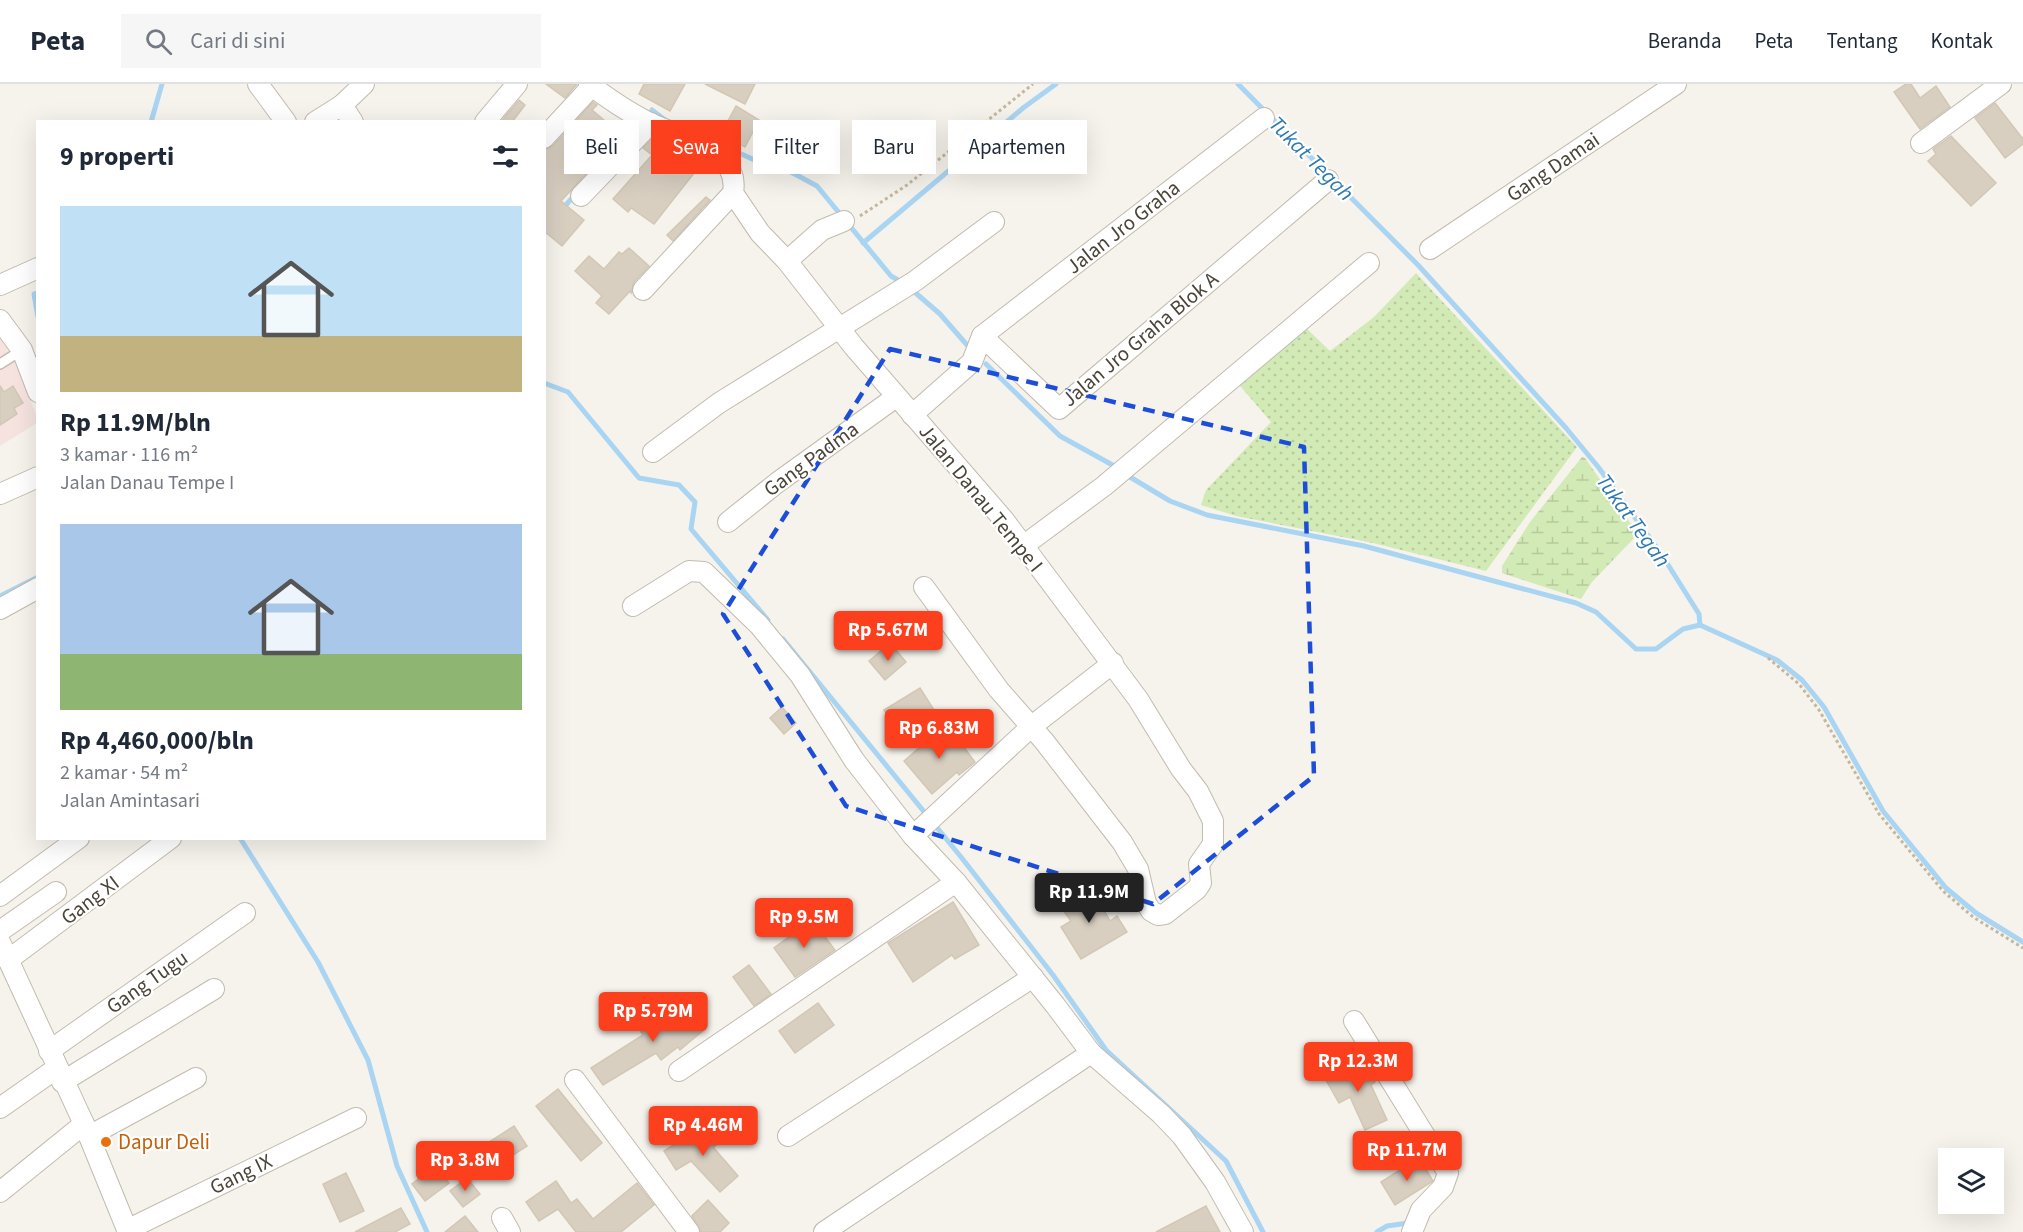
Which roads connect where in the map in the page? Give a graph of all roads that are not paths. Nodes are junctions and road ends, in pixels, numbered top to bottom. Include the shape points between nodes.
1 (258, 84) edge
2 (364, 84) edge
3 (517, 84) edge
4 (1676, 84) edge
5 (2001, 84) edge
6 (590, 85) edge
7 (342, 105) junction
8 (1264, 118) dead end
9 (285, 120) edge
10 (318, 120) edge
11 (352, 120) edge
12 (487, 120) edge
13 (651, 123) joint
14 (546, 136) edge
15 (1921, 143) dead end
16 (733, 174) edge
17 (1328, 180) dead end
18 (733, 193) junction
19 (581, 196) dead end
20 (844, 221) dead end
21 (994, 222) dead end
22 (1430, 249) dead end
23 (787, 261) junction
24 (1369, 263) dead end
25 (36, 269) edge
26 (0, 285) edge
27 (643, 290) dead end
28 (0, 320) edge
29 (838, 328) junction
30 (982, 336) junction
31 (22, 350) junction
32 (0, 364) edge
33 (36, 387) edge
34 (896, 397) junction
35 (912, 415) junction
36 (653, 452) dead end
37 (36, 478) edge
38 (0, 494) edge
39 (728, 522) dead end
40 (1023, 546) junction
41 (924, 587) dead end
42 (36, 589) edge
43 (633, 606) dead end
44 (0, 609) edge
45 (1113, 663) junction
46 (1032, 726) junction
47 (917, 832) junction
48 (76, 840) edge
49 (168, 840) edge
50 (42, 867) junction
51 (956, 882) junction
52 (56, 892) junction
53 (0, 896) edge
54 (244, 913) dead end
55 (72, 914) junction
56 (0, 932) edge
57 (2, 947) edge
58 (1033, 977) junction
59 (214, 989) dead end
60 (1354, 1021) dead end
61 (1091, 1053) junction
62 (56, 1067) junction
63 (679, 1071) dead end
64 (196, 1078) dead end
65 (575, 1080) dead end
66 (0, 1108) edge
67 (356, 1118) dead end
68 (86, 1130) junction
69 (788, 1137) dead end
70 (0, 1192) edge
71 (127, 1231) edge
72 (1412, 1231) edge
73 (689, 1232) edge
74 (824, 1232) edge
75 (1243, 1232) edge

1 - 9 street
2 - 7 street
3 - 12 street
4 - 22 street, Gang Damai
5 - 15 street
6 - 13 street, Jalan Danau Tempe I
6 - 14 street
7 - 10 street
7 - 11 street
8 - 30 street, Jalan Jro Graha
13 - 19 street
16 - 18 street, Jalan Danau Tempe I
17 - 30 street, Jalan Jro Graha Blok A via 1059,409
18 - 23 street, Jalan Danau Tempe I via 760,233
18 - 27 street
20 - 23 street via 822,230
21 - 29 street via 915,281
23 - 29 street, Jalan Danau Tempe I
24 - 40 street via 1104,486
25 - 26 street
28 - 31 street
29 - 34 street, Jalan Danau Tempe I
29 - 36 street via 719,403
30 - 35 street via 972,362
31 - 32 lane
31 - 33 street
34 - 35 street, Jalan Danau Tempe I
34 - 39 street, Gang Padma
35 - 40 street, Jalan Danau Tempe I
37 - 38 street
40 - 45 street, Jalan Danau Tempe I
41 - 46 street via 999,690
42 - 44 street
43 - 47 street via 688,572 704,572 759,625 800,675 854,760
45 - 46 street
45 - 46 street, Jalan Danau Tempe I via 1198,791 1213,821 1213,844 1199,864 1201,883 1165,914 1158,915 1146,903 1132,858
46 - 47 street
47 - 51 street
48 - 50 street
49 - 55 street, Gang XI
50 - 52 street
50 - 53 street
51 - 58 street
51 - 63 street
52 - 55 street
52 - 56 street
54 - 62 street, Gang Tugu
55 - 57 street, Gang XI
57 - 62 street
58 - 61 street
58 - 69 street
59 - 62 street
60 - 72 street via 1448,1173 1443,1187 1421,1210
61 - 74 street
61 - 75 street via 1182,1136 1215,1182
62 - 66 street
62 - 68 street
64 - 68 street
65 - 73 street
67 - 71 street, Gang IX
68 - 70 street
68 - 71 street

